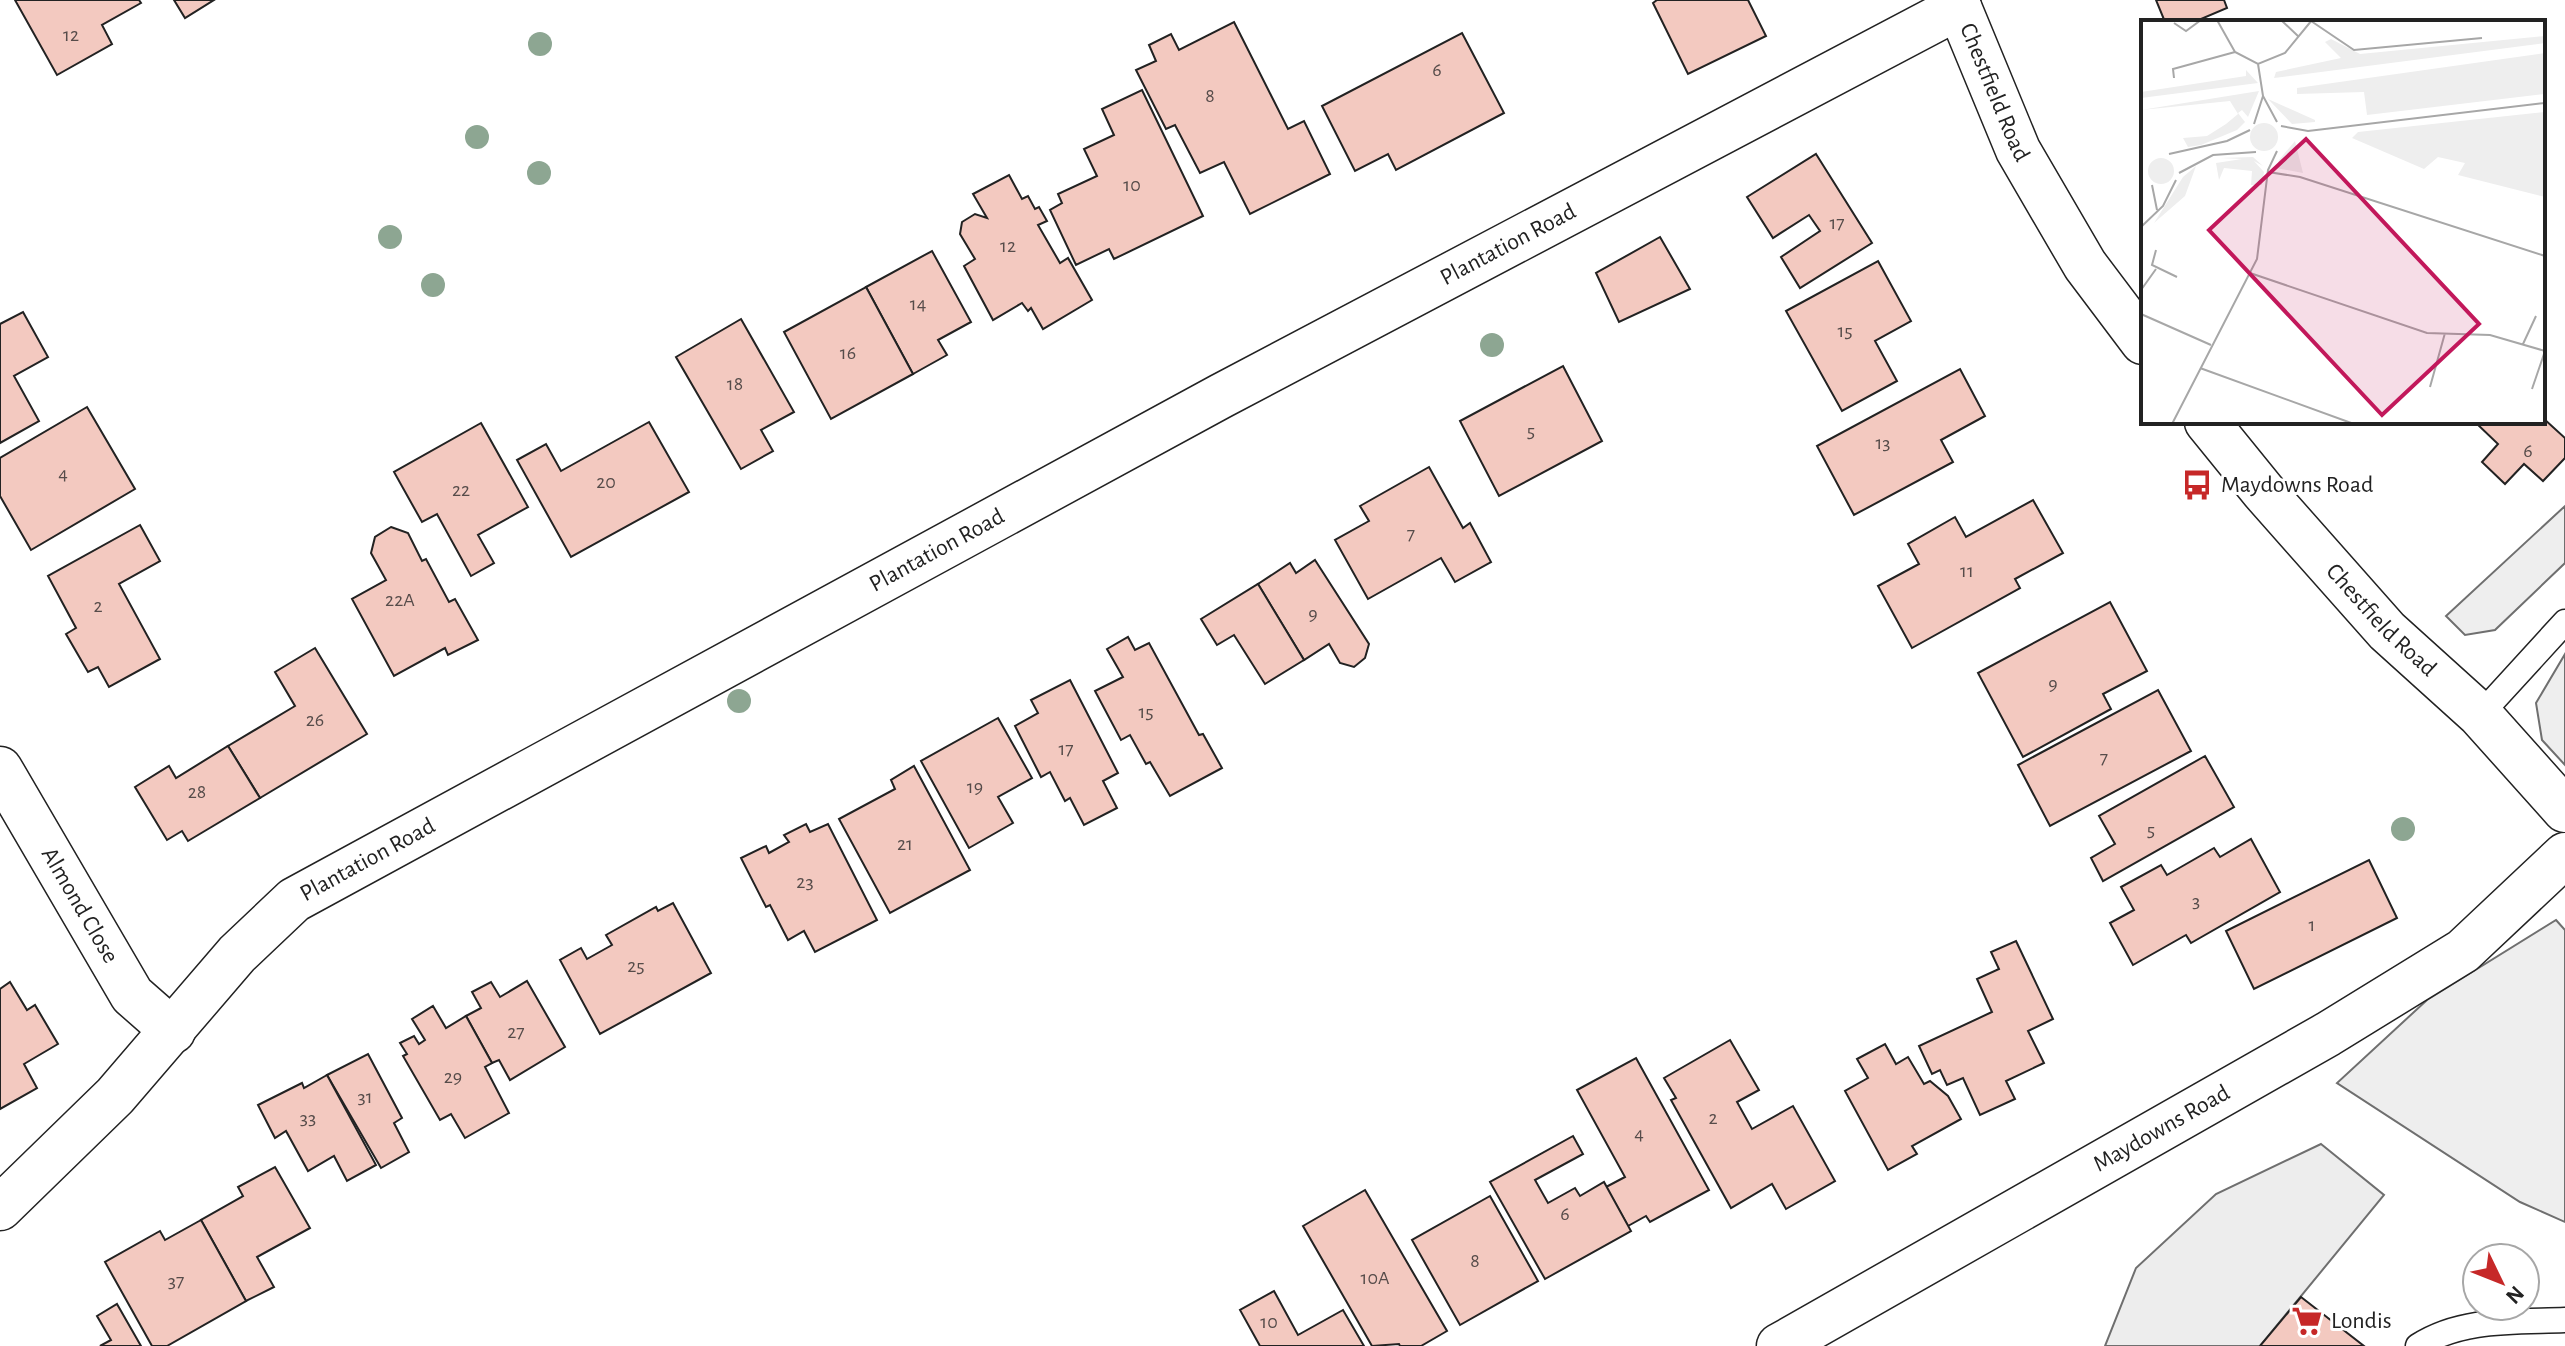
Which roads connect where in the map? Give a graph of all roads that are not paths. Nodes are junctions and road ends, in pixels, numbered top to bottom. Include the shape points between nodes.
1 (1958, 4) edge
2 (2141, 339) edge
3 (2209, 424) edge
4 (2565, 622) edge
5 (2480, 715) junction
6 (0, 769) edge
7 (2565, 810) edge
8 (2565, 855) edge
9 (173, 1031) junction
10 (0, 1208) edge
11 (2565, 1320) edge
12 (2477, 1335) edge
13 (1779, 1346) edge
14 (2418, 1346) edge
15 (2456, 1346) edge

1 - 2 street, Chestfield Road via 2018,150 2085,265
1 - 9 street, Plantation Road via 1221,396 294,900 237,954
3 - 5 street, Chestfield Road via 2387,631
4 - 5 lane
5 - 7 street, Chestfield Road
6 - 9 street, Almond Close via 132,995
8 - 13 street, Maydowns Road via 2463,951 2328,1034
9 - 10 street, Plantation Road
11 - 12 lane
12 - 14 lane via 2437,1334
12 - 15 lane

